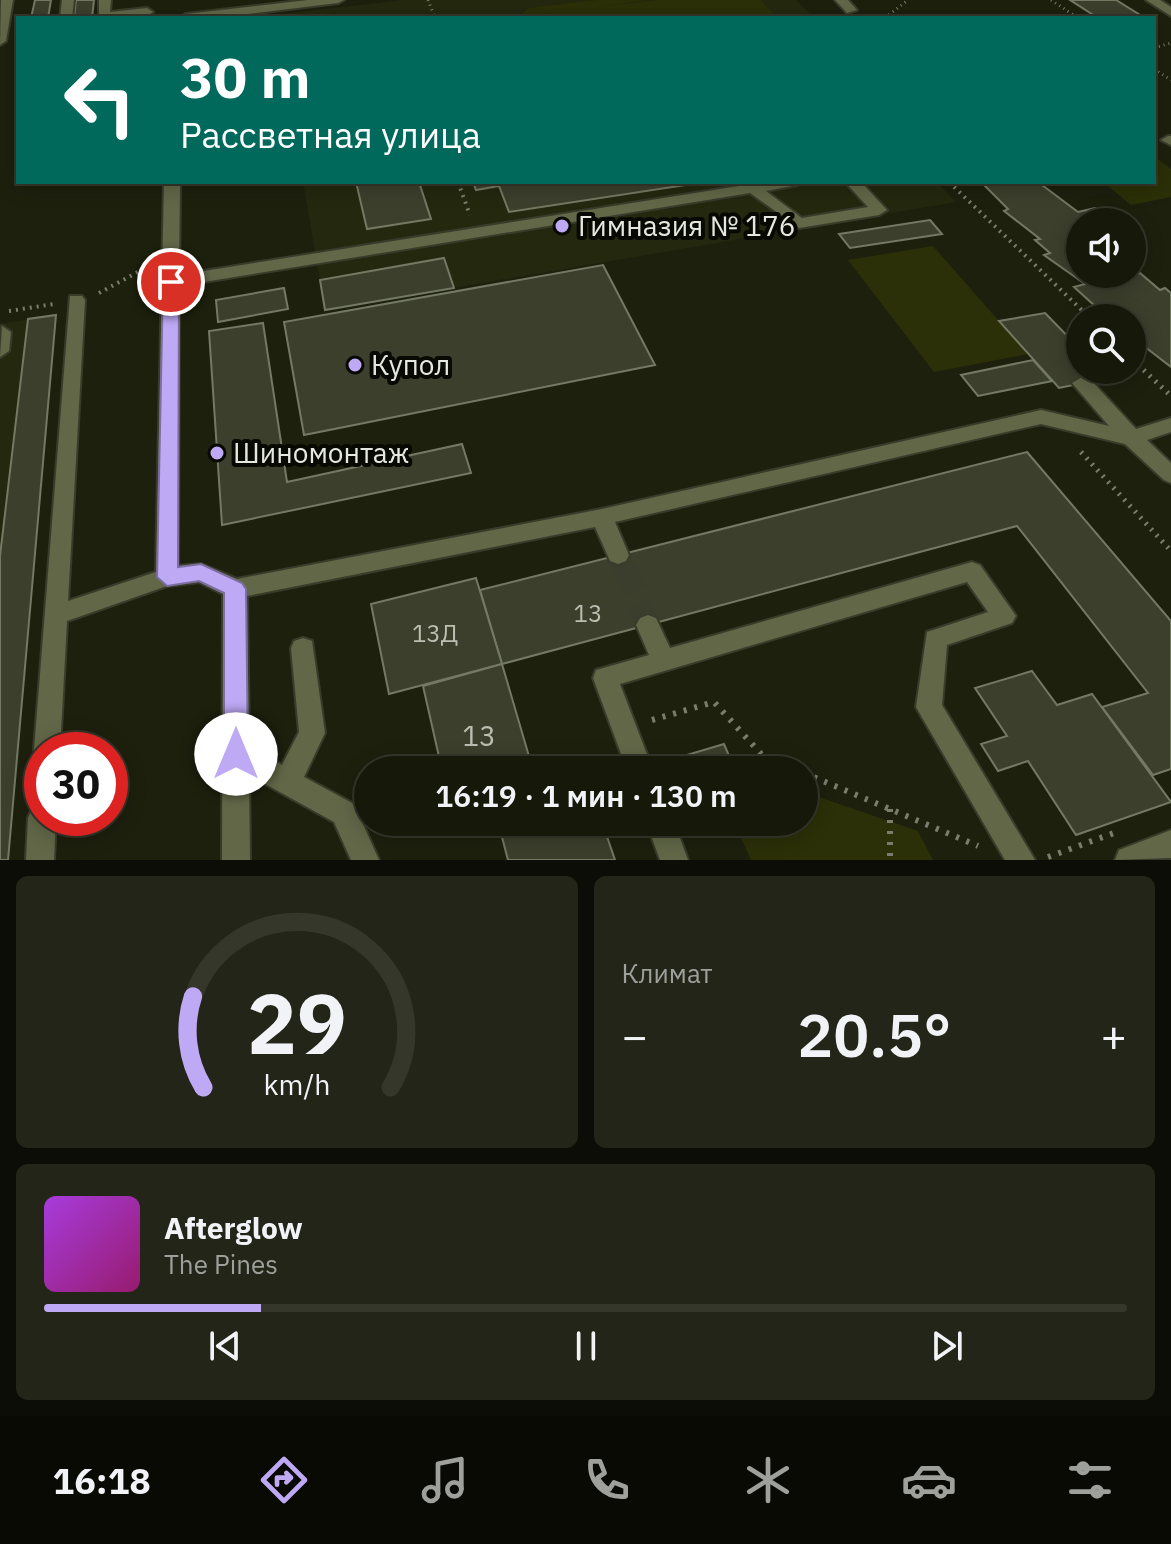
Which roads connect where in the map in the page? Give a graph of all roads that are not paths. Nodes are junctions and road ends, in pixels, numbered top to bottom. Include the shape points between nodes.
1 (7, 0) edge
2 (105, 0) edge
3 (338, 0) edge
4 (841, 0) edge
5 (1152, 0) edge
6 (220, 6) edge
7 (148, 10) edge
8 (851, 10) dead end
9 (1171, 12) edge
10 (192, 16) edge
11 (3, 46) edge
12 (172, 184) edge
13 (779, 184) edge
14 (855, 184) edge
15 (753, 188) junction
16 (171, 272) junction
17 (76, 300) road end
18 (1083, 384) edge
19 (1171, 425) edge
20 (1132, 438) junction
21 (1171, 475) edge
22 (602, 517) junction
23 (618, 555) tunnel mouth
24 (167, 577) junction
25 (235, 589) junction
26 (55, 615) junction
27 (648, 625) tunnel mouth
28 (303, 648) dead end
29 (664, 662) junction
30 (48, 732) edge
31 (236, 754) junction
32 (635, 756) edge
33 (287, 784) junction
34 (41, 836) edge
35 (665, 836) edge
36 (1171, 844) edge
37 (40, 860) edge
38 (236, 860) edge
39 (365, 860) edge
40 (674, 860) edge
41 (1021, 860) edge
42 (1129, 860) edge

1 - 11 street
2 - 7 street via 104,16
3 - 6 street
4 - 8 street
5 - 9 street
6 - 10 street
12 - 16 street
13 - 15 street
14 - 15 street via 879,210 799,223
15 - 16 street via 476,233
16 - 24 street
17 - 26 street
18 - 20 street
19 - 20 street
20 - 21 street
20 - 22 street via 1041,417
22 - 23 street
22 - 25 street
24 - 25 street via 201,573
24 - 26 street
25 - 31 street
26 - 30 street
27 - 29 street
28 - 33 street via 312,733
29 - 32 street via 605,678
29 - 41 street via 972,571 1004,616 936,639 929,707
31 - 33 street
31 - 38 street
33 - 39 street via 344,813
34 - 37 street
35 - 40 street
36 - 42 street

